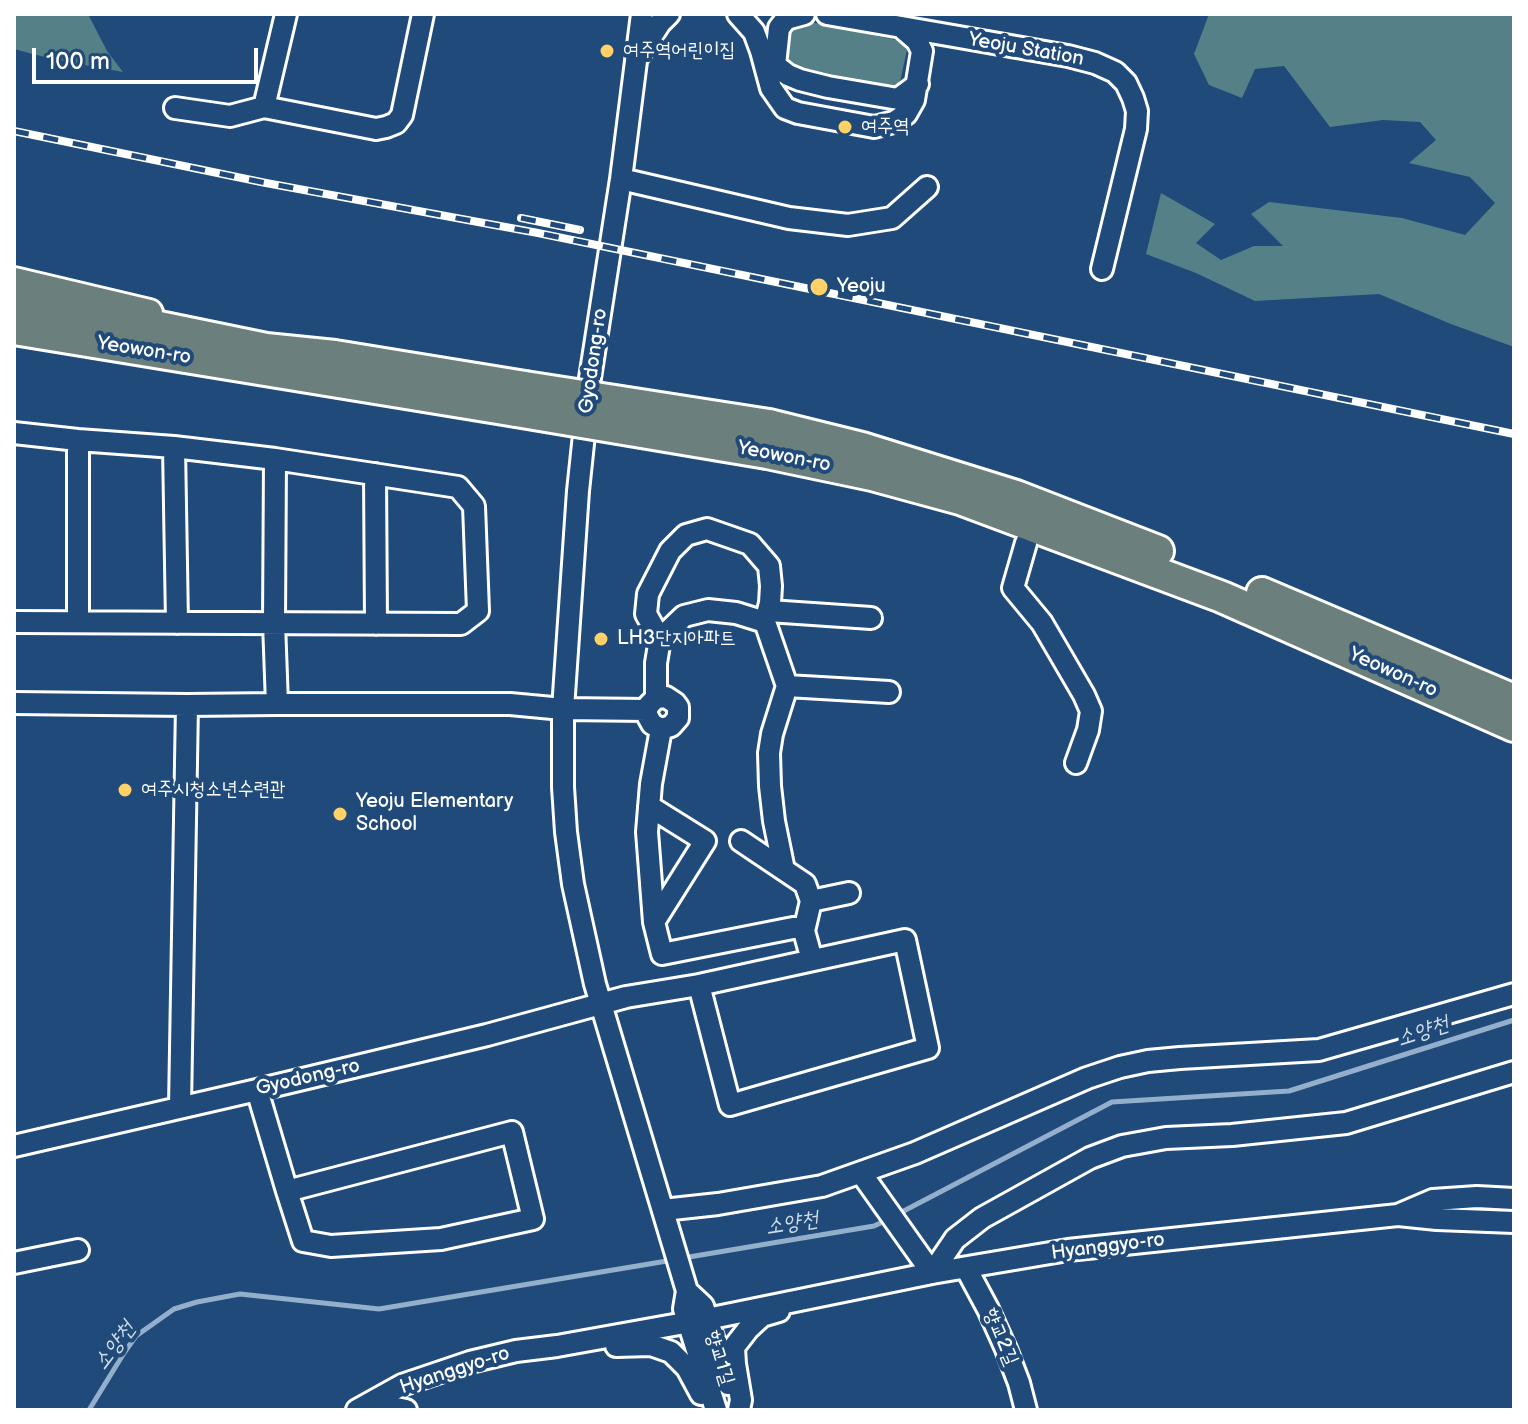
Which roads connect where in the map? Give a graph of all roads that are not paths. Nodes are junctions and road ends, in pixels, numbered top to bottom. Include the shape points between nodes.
1 (286, 14) edge
2 (423, 14) edge
3 (642, 14) edge
4 (669, 14) edge
5 (738, 14) edge
6 (804, 14) edge
7 (827, 14) edge
8 (902, 28) junction
9 (637, 57) junction
10 (768, 58) junction
11 (918, 84) junction
12 (264, 107) junction
13 (175, 108) dead end
14 (621, 179) junction
15 (927, 187) dead end
16 (1102, 269) dead end
17 (14, 281) edge
18 (14, 303) edge
19 (14, 329) edge
20 (14, 350) edge
21 (335, 356) junction
22 (294, 375) junction
23 (521, 399) junction
24 (14, 433) edge
25 (768, 439) junction
26 (78, 440) junction
27 (174, 447) junction
28 (275, 459) junction
29 (375, 474) junction
30 (872, 475) junction
31 (1026, 543) junction
32 (767, 616) junction
33 (871, 618) dead end
34 (14, 622) edge
35 (78, 622) junction
36 (177, 623) junction
37 (274, 623) junction
38 (376, 624) junction
39 (660, 639) junction
40 (787, 686) junction
41 (889, 692) dead end
42 (1514, 700) edge
43 (14, 703) edge
44 (277, 704) junction
45 (652, 704) junction
46 (187, 705) junction
47 (1466, 705) junction
48 (563, 709) junction
49 (1514, 726) edge
50 (661, 729) junction
51 (1076, 763) dead end
52 (649, 806) junction
53 (741, 841) dead end
54 (784, 870) junction
55 (849, 893) dead end
56 (811, 901) junction
57 (654, 922) junction
58 (804, 931) junction
59 (812, 960) junction
60 (699, 985) junction
61 (1514, 994) edge
62 (601, 1003) junction
63 (1514, 1072) edge
64 (257, 1090) junction
65 (180, 1107) junction
66 (14, 1146) edge
67 (863, 1177) junction
68 (287, 1191) junction
69 (1514, 1199) edge
70 (664, 1214) junction
71 (1398, 1215) junction
72 (1514, 1222) edge
73 (78, 1250) dead end
74 (14, 1263) edge
75 (966, 1268) junction
76 (932, 1273) junction
77 (820, 1296) junction
78 (692, 1304) junction
79 (557, 1346) junction
80 (364, 1407) edge
81 (406, 1410) edge
82 (708, 1410) edge
83 (716, 1410) edge
84 (737, 1410) edge
85 (1026, 1410) edge

1 - 12 street
2 - 12 street via 396,123 376,129
3 - 9 street, Gyodong-ro
4 - 9 street
5 - 10 street
6 - 10 street via 786,19
7 - 8 street, Yeoju Station
8 - 11 street via 922,51
8 - 16 street, Yeoju Station via 1068,56 1115,72 1126,83 1137,111 1136,129
9 - 14 street, Gyodong-ro
10 - 11 street via 800,80 889,98 898,99
10 - 11 street via 771,88 785,108 874,127 906,114
12 - 13 street via 230,116
14 - 15 street via 789,218 848,225 892,218
14 - 48 street, Gyodong-ro via 579,477
17 - 21 main road
18 - 21 highway, Yeowon-ro via 266,349
19 - 22 highway, Yeowon-ro
20 - 22 highway via 258,379
21 - 23 highway, Yeowon-ro
22 - 23 highway, Yeowon-ro
23 - 25 highway, Yeowon-ro, bridge
24 - 26 street
25 - 30 highway, Yeowon-ro
25 - 42 highway, Yeowon-ro via 862,448 1016,496
26 - 27 street
26 - 35 street
27 - 28 street
27 - 36 street
28 - 29 street
28 - 37 street
29 - 38 street
29 - 38 street via 458,487 474,506 478,611 461,624
30 - 31 highway via 904,497
30 - 47 highway, Yeowon-ro via 960,499 1222,597
31 - 47 highway via 1407,693
31 - 51 street via 1013,588 1042,623 1091,711
32 - 33 street
32 - 39 street via 708,610 684,616
32 - 39 street via 769,566 750,544 707,529 686,535 670,551 648,594 646,614
32 - 40 street
34 - 35 street
35 - 36 street
36 - 37 street
37 - 38 street
37 - 44 street
39 - 45 street
40 - 41 street
40 - 54 street via 769,753
43 - 46 street
44 - 46 street
44 - 48 street via 510,704
45 - 48 street
45 - 50 street via 647,715
45 - 50 street via 666,697 678,707 675,722
46 - 65 street
47 - 49 highway, Yeowon-ro
48 - 62 street, Gyodong-ro via 566,832 582,932
50 - 52 street
52 - 57 street
52 - 57 street via 705,841
53 - 54 street
54 - 56 street via 805,884
55 - 56 street
56 - 58 street
57 - 58 street via 662,954 793,928
58 - 59 street
59 - 60 street
59 - 60 street via 905,940 928,1048 730,1105
60 - 62 street
61 - 67 street via 1319,1050 1120,1067
62 - 64 street, Gyodong-ro
62 - 70 street, Gyodong-ro
63 - 76 street via 1346,1123 1122,1146 982,1218 955,1239
64 - 65 street, Gyodong-ro
64 - 68 street
65 - 66 street, Gyodong-ro
67 - 70 street
67 - 76 street
68 - 68 street via 512,1132 533,1219 441,1239 331,1246 303,1241
69 - 71 street, Hyanggyo-ro via 1433,1200
70 - 78 street, Gyodong-ro
71 - 72 street, Hyanggyo-ro
71 - 75 street, Hyanggyo-ro via 1068,1250
73 - 74 street
75 - 76 street, Hyanggyo-ro
75 - 85 street, 향교2길 via 1006,1349
76 - 77 street, Hyanggyo-ro
77 - 78 street, Hyanggyo-ro
77 - 84 street via 762,1316 734,1347 741,1400
78 - 79 street, Hyanggyo-ro via 574,1333
78 - 83 street, 향교1길
78 - 84 street, 향교1길
79 - 80 street, Hyanggyo-ro via 516,1351 437,1373
79 - 82 street via 580,1352 651,1345 671,1352 687,1368
80 - 81 street

